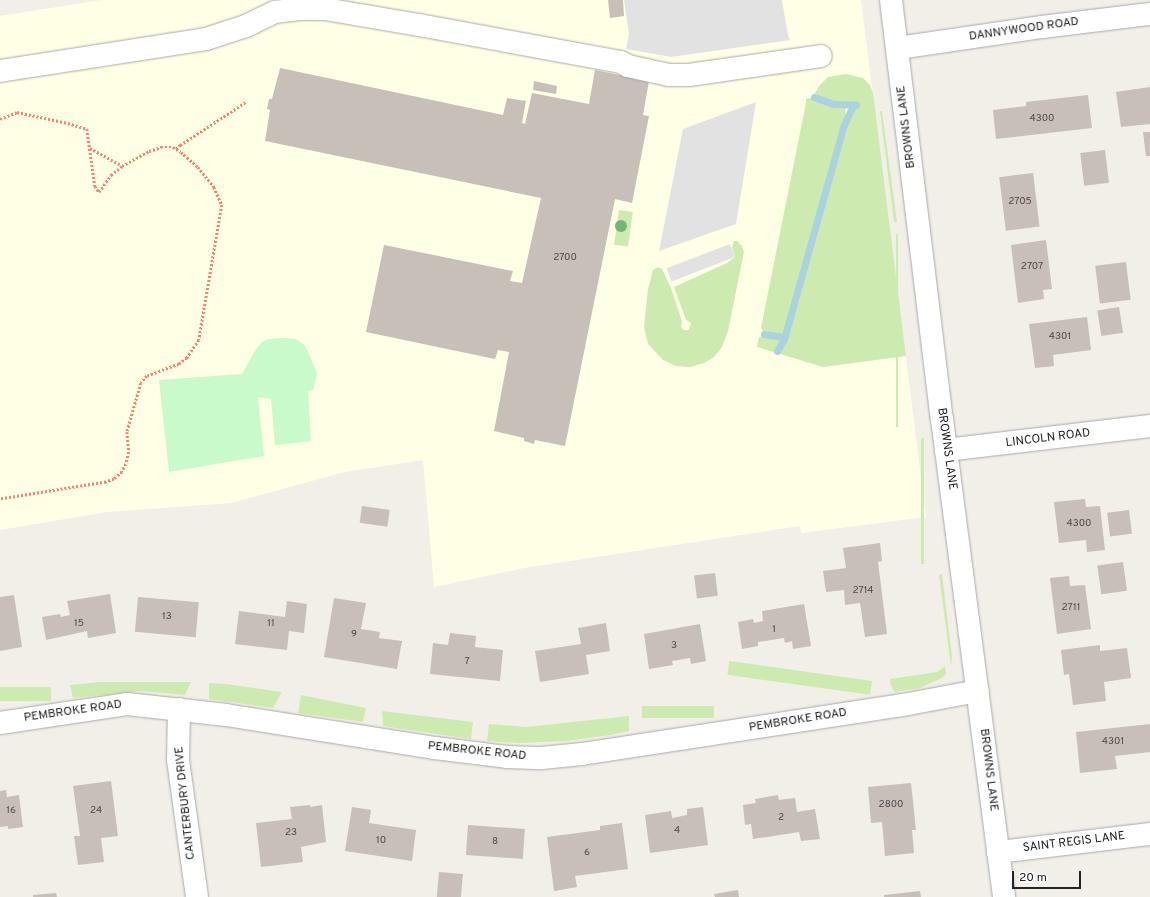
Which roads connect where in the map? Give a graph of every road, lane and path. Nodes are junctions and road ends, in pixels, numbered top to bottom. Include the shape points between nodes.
1 (891, 0) edge
2 (1150, 14) edge
3 (898, 48) junction
4 (821, 56) dead end
5 (628, 66) junction
6 (0, 70) edge
7 (0, 82) edge
8 (246, 102) dead end
9 (0, 119) edge
10 (90, 148) junction
11 (176, 149) junction
12 (122, 166) junction
13 (1150, 426) edge
14 (946, 450) junction
15 (0, 498) edge
16 (978, 691) junction
17 (179, 709) junction
18 (0, 723) edge
19 (1150, 834) edge
20 (998, 852) junction
21 (197, 897) edge
22 (1004, 897) edge

1 - 3 street, BROWNS LANE
2 - 3 street, DANNYWOOD ROAD
3 - 14 street, BROWNS LANE
4 - 5 street via 689,74 669,75
5 - 6 street via 621,62 419,25 325,10 299,9 275,12 246,26 206,39
5 - 7 street via 620,70 438,39 295,19 286,20 226,44 201,50
8 - 11 path
9 - 10 path via 17,112 80,126 87,129
10 - 12 path
10 - 12 path via 95,186 99,192
11 - 12 path via 161,147 149,150
11 - 15 path via 198,167 219,196 222,205 199,340 187,358 179,364 147,376 141,383 127,432 129,452 126,464 114,479
13 - 14 street, LINCOLN ROAD
14 - 16 street, BROWNS LANE
16 - 17 street, PEMBROKE ROAD via 903,706 542,758 507,757 435,748
16 - 20 street, BROWNS LANE
17 - 18 street, PEMBROKE ROAD via 127,704
17 - 21 street, CANTERBURY DRIVE via 178,760
19 - 20 street, SAINT REGIS LANE
20 - 22 street, BROWNS LANE

